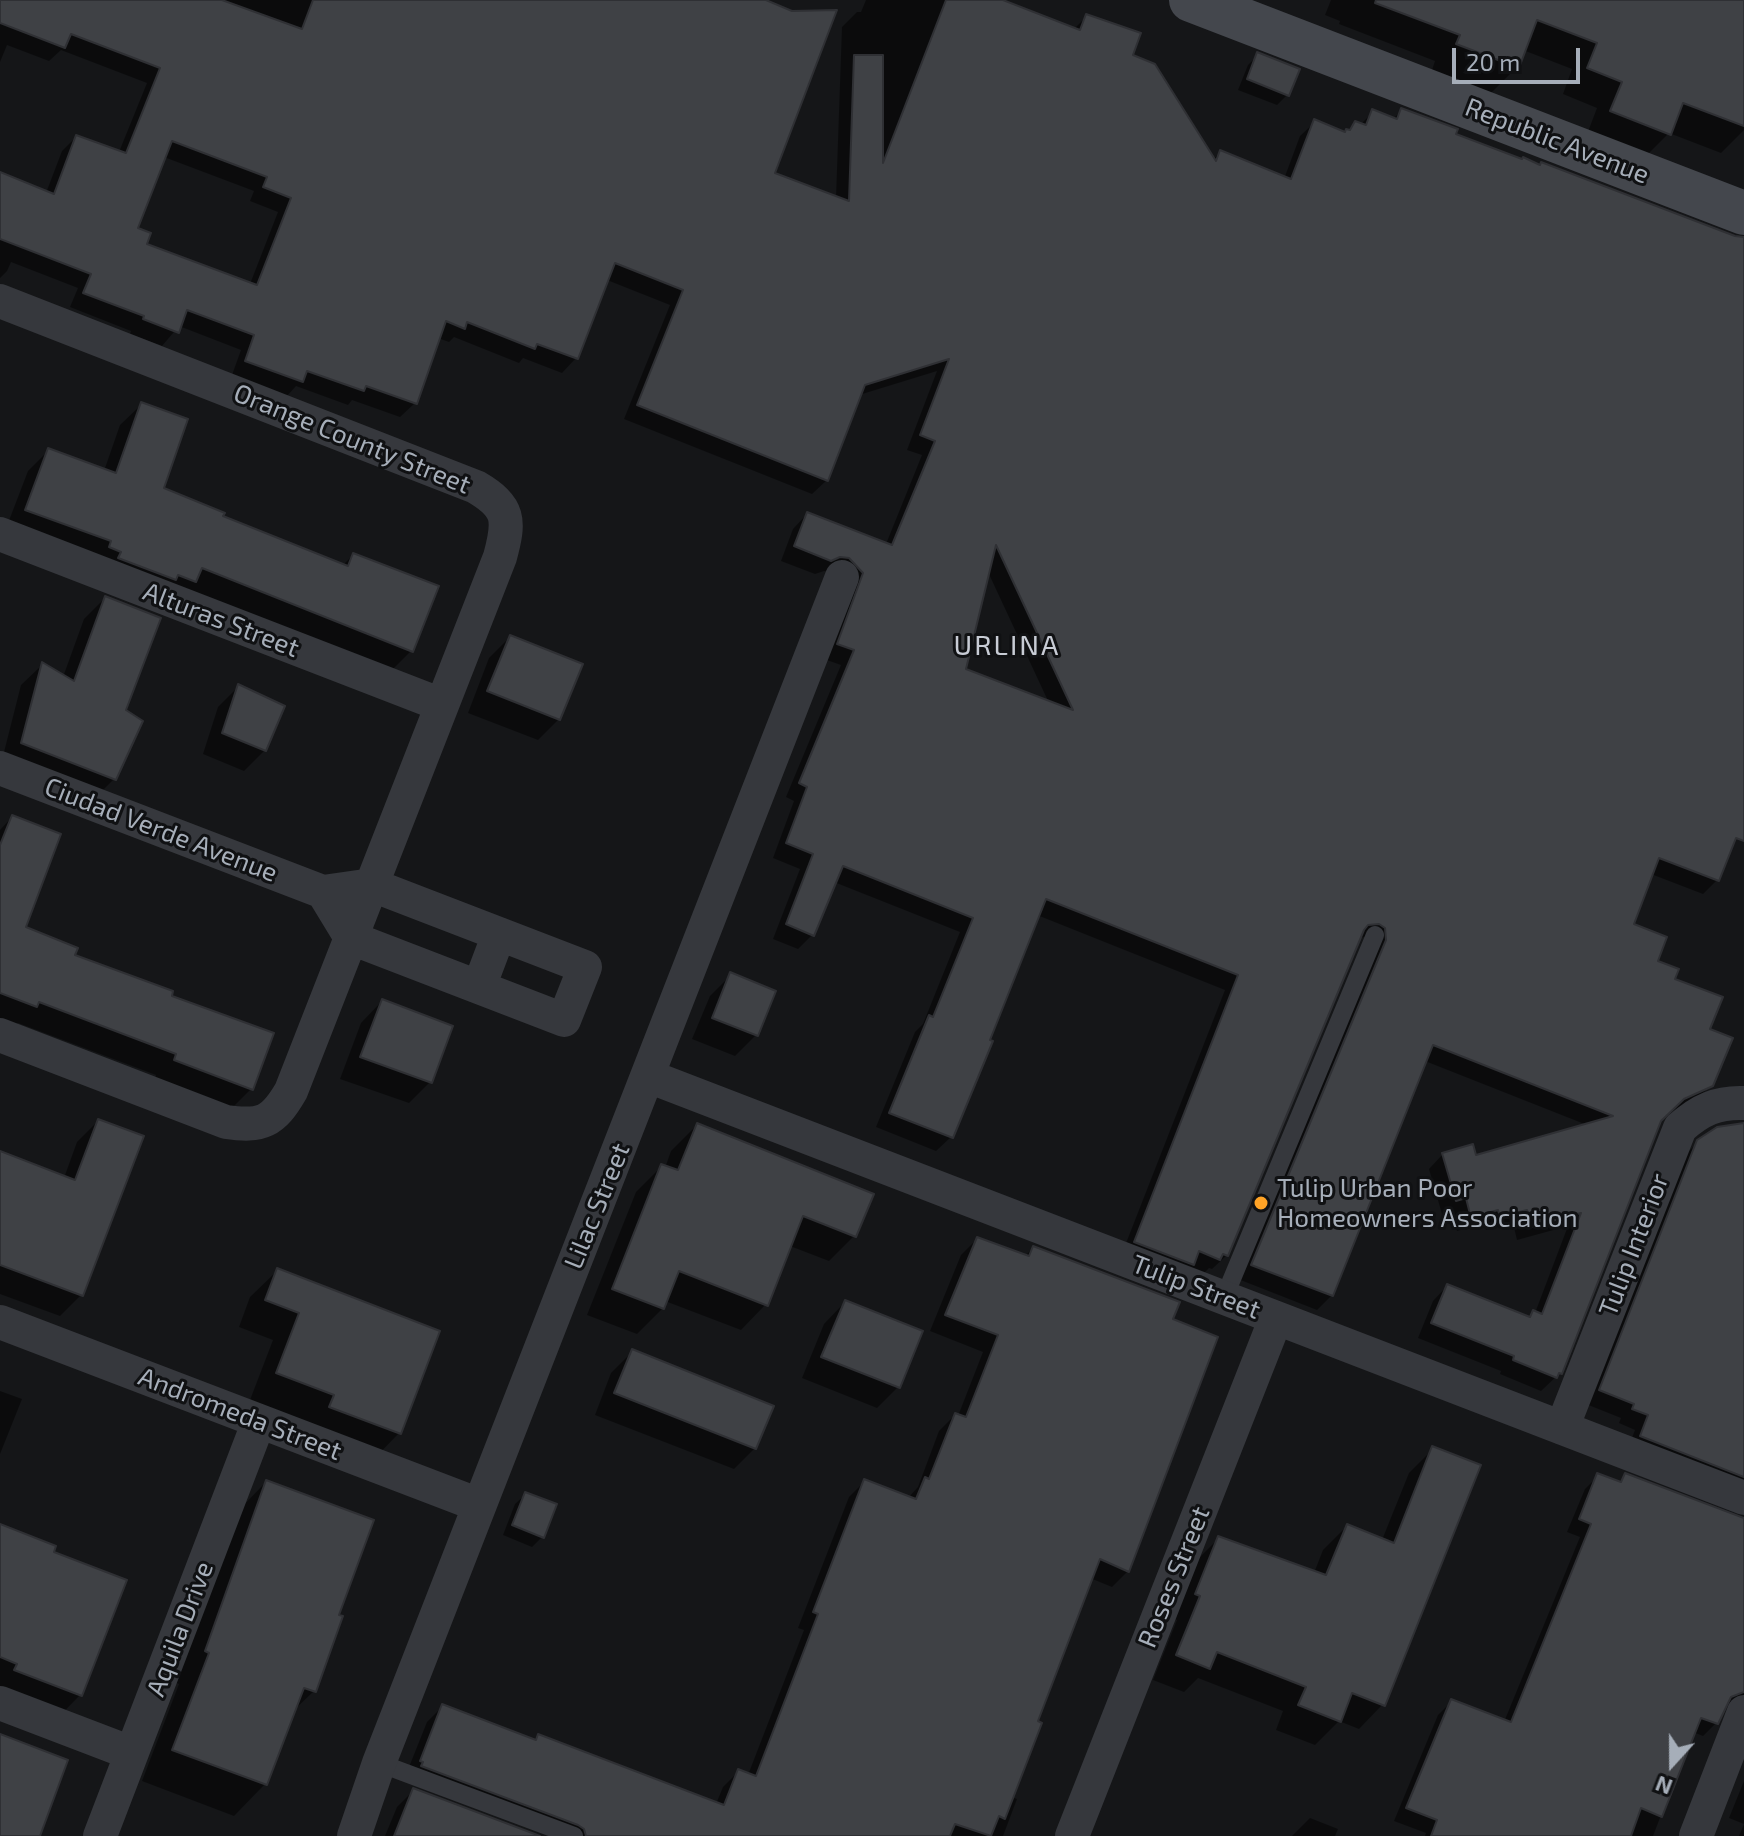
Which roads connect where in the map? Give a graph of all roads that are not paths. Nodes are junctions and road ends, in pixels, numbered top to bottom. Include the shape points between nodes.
1 (1191, 0) edge
2 (1744, 213) edge
3 (0, 301) edge
4 (0, 534) edge
5 (842, 577) dead end
6 (442, 705) junction
7 (0, 768) edge
8 (372, 885) junction
9 (323, 892) junction
10 (499, 934) junction
11 (1375, 935) dead end
12 (351, 938) junction
13 (479, 987) junction
14 (0, 1035) edge
15 (648, 1076) junction
16 (1744, 1103) edge
17 (1224, 1298) junction
18 (1276, 1318) junction
19 (0, 1322) edge
20 (259, 1421) junction
21 (1562, 1428) junction
22 (1744, 1498) edge
23 (479, 1505) junction
24 (0, 1703) edge
25 (1744, 1712) edge
26 (131, 1753) junction
27 (379, 1763) junction
28 (100, 1836) edge
29 (354, 1836) edge
30 (574, 1836) edge
31 (1072, 1836) edge
32 (1696, 1836) edge

1 - 2 main road, Republic Avenue
3 - 6 street, Orange County Street via 496,499 507,516 505,537
4 - 6 street, Alturas Street
5 - 15 street, Lilac Street
6 - 8 street, Orange County Street
7 - 9 street, Ciudad Verde Avenue
8 - 9 street, Ciudad Verde Avenue
8 - 10 street, Ciudad Verde Avenue
8 - 12 street, Orange County Street
9 - 12 street
10 - 13 street
10 - 13 street, Ciudad Verde Avenue via 585,967 564,1020
11 - 17 lane
12 - 13 street, Ciudad Verde Avenue
12 - 14 street, Orange County Street via 291,1091 265,1122 226,1122
15 - 17 street, Tulip Street
15 - 23 street, Lilac Street
16 - 21 street, Tulip Interior via 1700,1111 1680,1128
17 - 18 street, Tulip Street
18 - 21 street, Tulip Street
18 - 31 street, Roses Street
19 - 20 street, Andromeda Street
20 - 23 street, Andromeda Street
20 - 26 street, Aquila Drive
21 - 22 street, Tulip Street
23 - 27 street, Lilac Street
24 - 26 street
25 - 32 street
26 - 28 street, Aquila Drive
27 - 29 street, Lilac Street
27 - 30 lane

